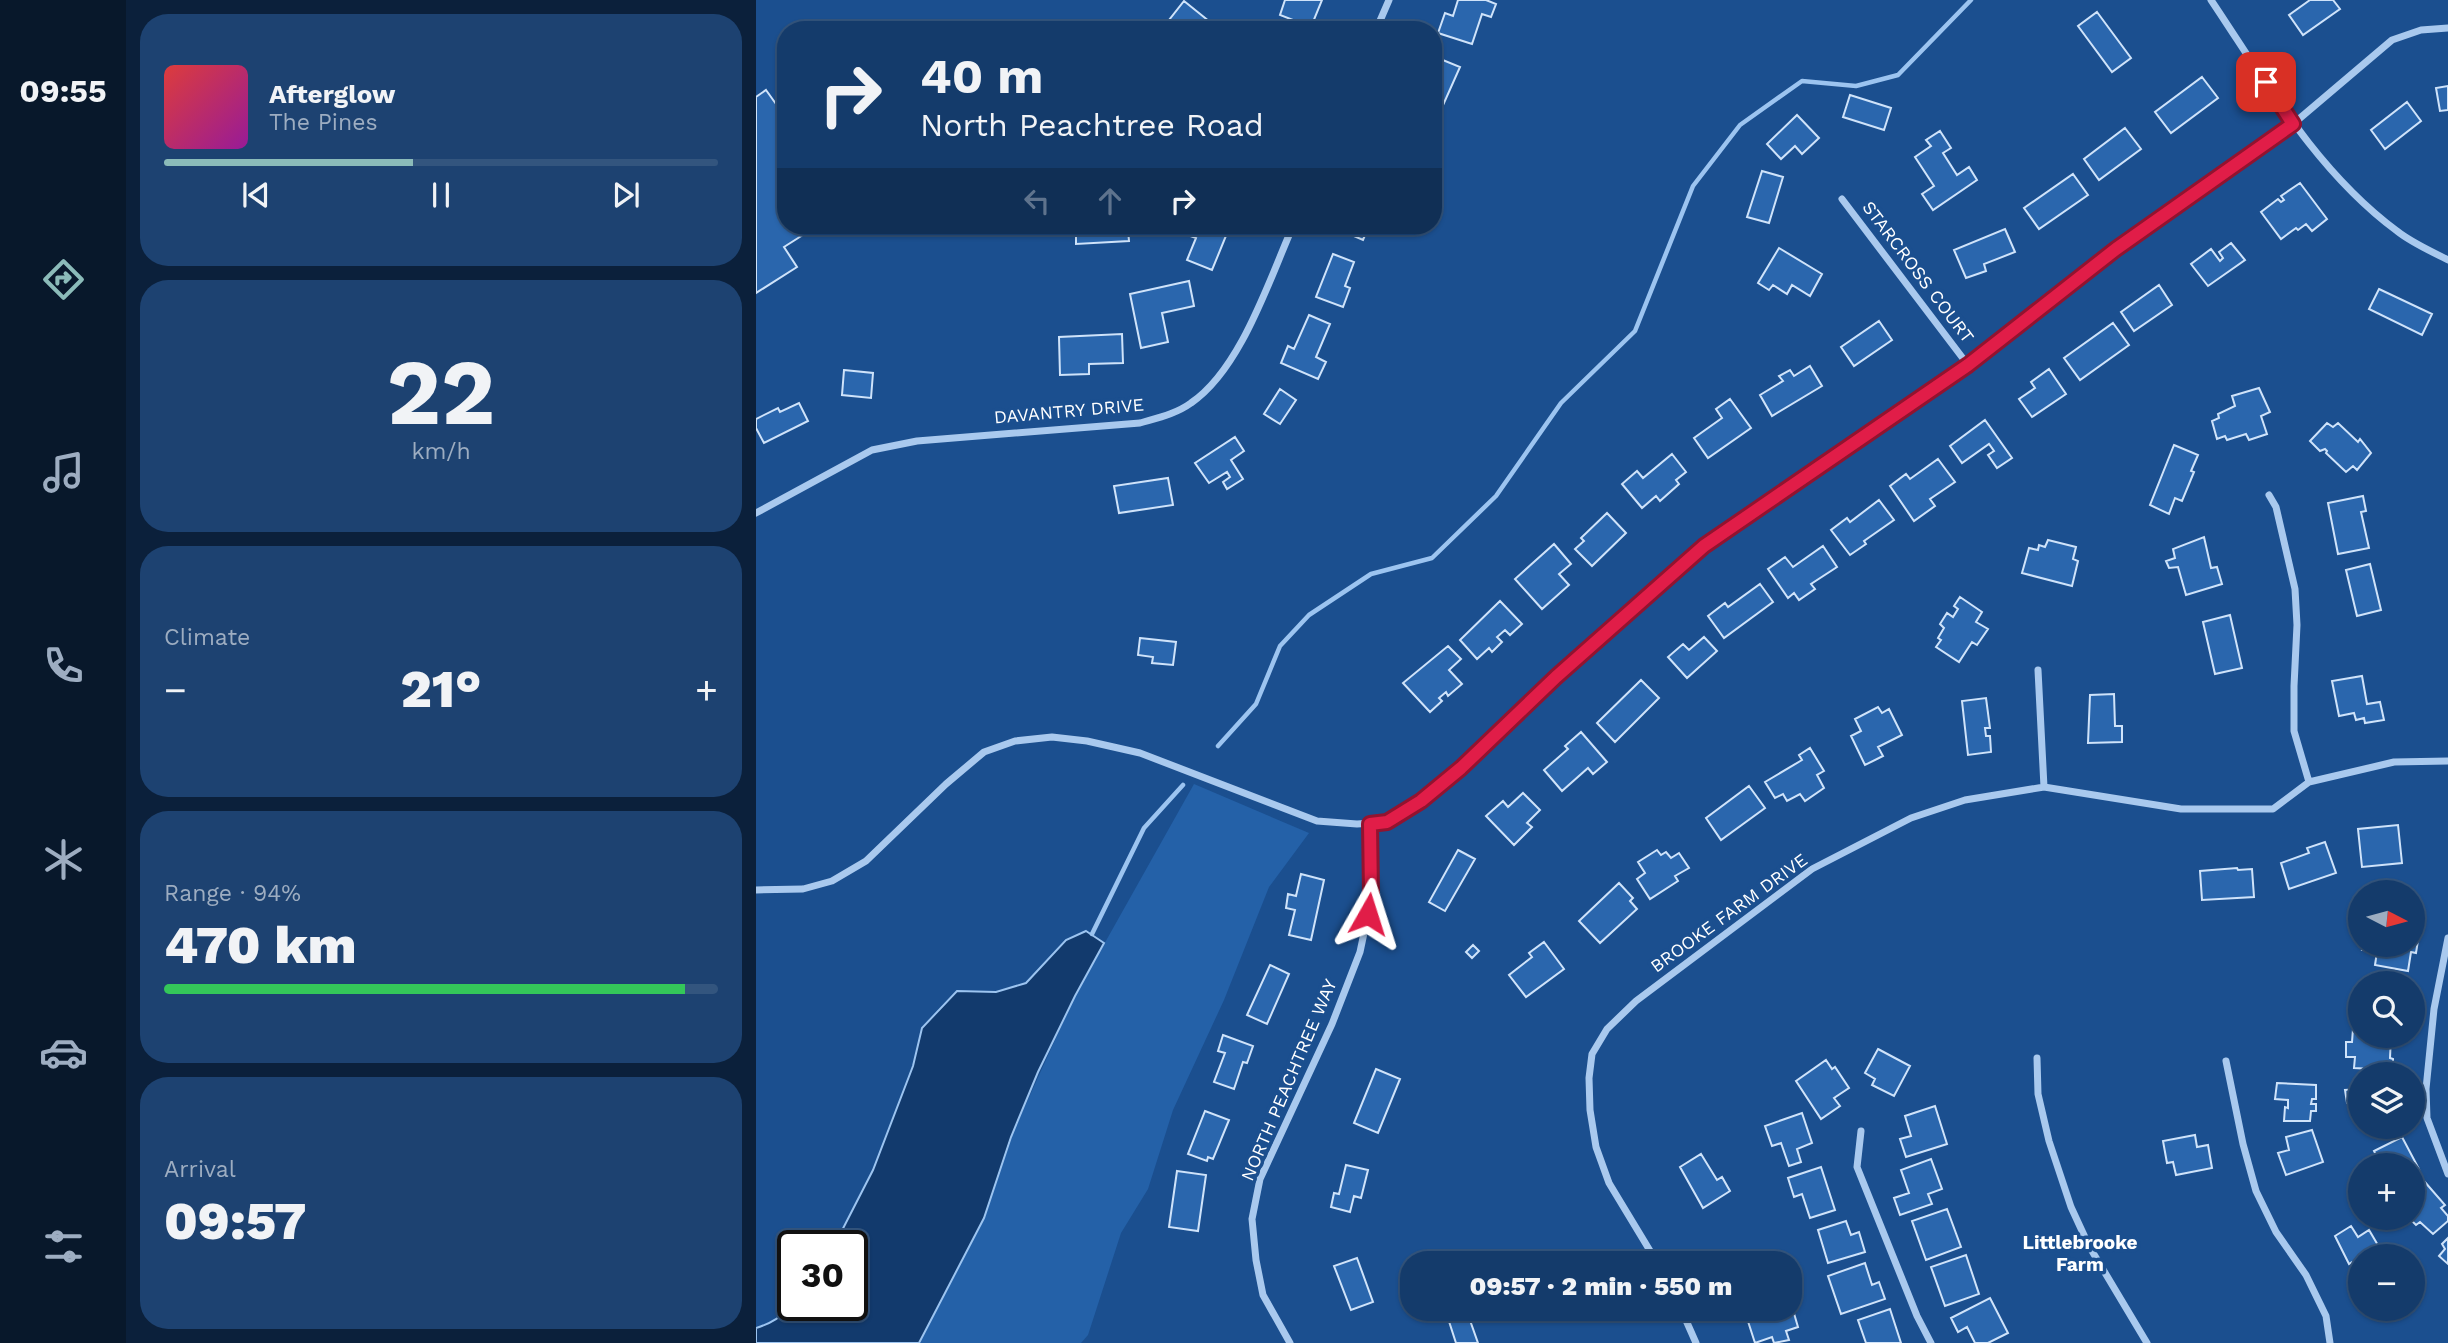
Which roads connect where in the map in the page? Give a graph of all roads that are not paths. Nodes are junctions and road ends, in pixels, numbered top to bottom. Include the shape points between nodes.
1 (1389, 0) edge
2 (2211, 0) edge
3 (1380, 21) edge
4 (2448, 28) edge
5 (2293, 124) junction
6 (1842, 198) dead end
7 (1289, 235) edge
8 (2448, 260) edge
9 (1968, 365) junction
10 (2269, 495) dead end
11 (756, 512) edge
12 (2038, 670) dead end
13 (2448, 761) edge
14 (2309, 782) junction
15 (2044, 787) junction
16 (1370, 824) junction
17 (756, 890) edge
18 (2448, 938) edge
19 (2037, 1058) dead end
20 (2226, 1061) dead end
21 (1861, 1131) dead end
22 (2448, 1174) edge
23 (1650, 1251) edge
24 (1686, 1321) edge
25 (1290, 1343) edge
26 (1696, 1343) edge
27 (1931, 1343) edge
28 (2147, 1343) edge
29 (2330, 1343) edge

1 - 3 street
2 - 5 street
4 - 5 street via 2421,30 2392,40
5 - 8 street via 2346,187 2398,233
5 - 9 street via 2116,249
6 - 9 street, STARCROSS COURT
7 - 11 street, DAVANTRY DRIVE via 1248,330 1219,377 1191,404 1140,423 917,441 872,450
9 - 16 street via 1704,546 1461,768 1387,822
10 - 14 street via 2276,507 2295,589 2294,731
12 - 15 street
13 - 14 street, BROOKE FARM DRIVE via 2394,762
14 - 15 street, BROOKE FARM DRIVE via 2273,809 2181,809
15 - 23 street, BROOKE FARM DRIVE via 1965,800 1912,818 1812,869 1636,1001 1607,1029 1592,1054 1589,1078 1596,1147 1609,1183
16 - 17 street via 1317,821 1140,753 1052,737 1015,741 984,752 866,861 832,881 803,889
16 - 25 street, NORTH PEACHTREE WAY via 1371,895 1360,952 1260,1180 1252,1219 1263,1295
18 - 22 street via 2434,1009 2426,1089 2427,1118
19 - 28 street via 2038,1094 2071,1208
20 - 29 street via 2256,1191 2326,1315
21 - 27 street via 1857,1167
24 - 26 street

